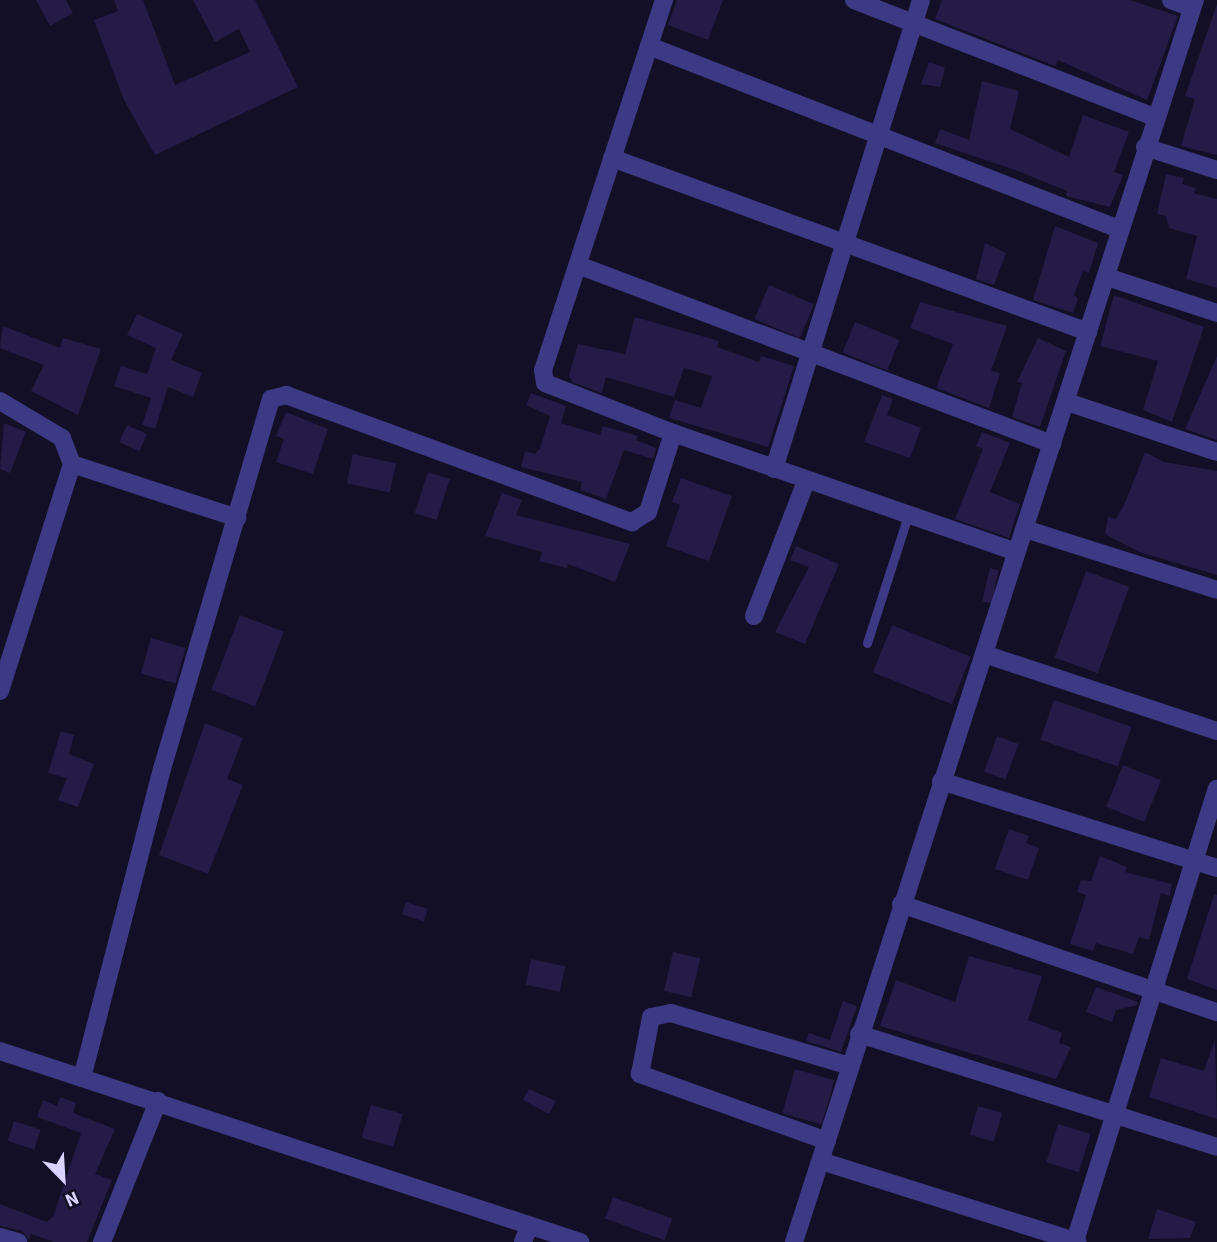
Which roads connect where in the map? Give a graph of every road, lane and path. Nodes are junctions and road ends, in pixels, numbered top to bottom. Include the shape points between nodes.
1 (664, 0) edge
2 (854, 0) edge
3 (921, 0) edge
4 (1171, 0) edge
5 (1193, 4) edge
6 (912, 23) junction
7 (649, 46) junction
8 (1154, 117) junction
9 (879, 136) junction
10 (1145, 147) junction
11 (612, 159) junction
12 (1217, 170) edge
13 (1119, 229) junction
14 (846, 246) junction
15 (578, 265) junction
16 (1107, 277) junction
17 (1217, 313) edge
18 (1088, 331) junction
19 (811, 356) junction
20 (0, 401) edge
21 (1067, 402) junction
22 (673, 433) junction
23 (1052, 444) junction
24 (1217, 452) edge
25 (72, 464) junction
26 (774, 469) junction
27 (806, 481) junction
28 (908, 515) junction
29 (236, 518) junction
30 (1025, 529) junction
31 (1016, 552) junction
32 (1217, 590) edge
33 (754, 616) dead end
34 (867, 643) dead end
35 (984, 654) junction
36 (0, 691) edge
37 (1217, 731) edge
38 (941, 781) junction
39 (1217, 789) edge
40 (1192, 860) junction
41 (1217, 868) edge
42 (901, 904) junction
43 (1155, 992) junction
44 (1217, 1012) edge
45 (859, 1034) junction
46 (0, 1051) edge
47 (850, 1066) junction
48 (82, 1078) junction
49 (158, 1101) junction
50 (1117, 1114) junction
51 (827, 1141) junction
52 (1217, 1147) edge
53 (821, 1161) junction
54 (526, 1234) edge
55 (0, 1237) edge
56 (18, 1242) edge
57 (102, 1242) edge
58 (580, 1242) edge
59 (794, 1242) edge
60 (1076, 1242) edge

1 - 7 street
2 - 6 street
3 - 6 street
4 - 5 street
5 - 8 street
6 - 8 street
6 - 9 street
7 - 9 street
7 - 11 street
8 - 10 street
9 - 13 street
9 - 14 street
10 - 12 street
10 - 13 street
11 - 14 street
11 - 15 street
13 - 16 street
14 - 18 street
14 - 19 street
15 - 19 street
15 - 22 street via 543,370 545,383
16 - 17 street
16 - 18 street
18 - 21 street
19 - 23 street
19 - 26 street
20 - 25 street via 62,438
21 - 23 street
21 - 24 street
22 - 26 street
22 - 29 street via 648,512 632,522 279,394 271,399
23 - 30 street
25 - 29 street
25 - 36 street
26 - 27 street
27 - 28 street
27 - 33 street
28 - 31 street
28 - 34 lane
29 - 48 street via 162,769
30 - 31 street
30 - 32 street
31 - 35 street
35 - 37 street
35 - 38 street
38 - 40 street
38 - 42 street
39 - 40 street
40 - 41 street
40 - 43 street
42 - 43 street
42 - 45 street
43 - 44 street
43 - 50 street
45 - 47 street
45 - 50 street
46 - 48 street
47 - 51 street
47 - 51 street via 671,1013 651,1017 640,1074
48 - 49 street
49 - 54 street
49 - 57 street
50 - 52 street
50 - 60 street
51 - 53 street
53 - 59 street
53 - 60 street
54 - 58 street
55 - 56 street

